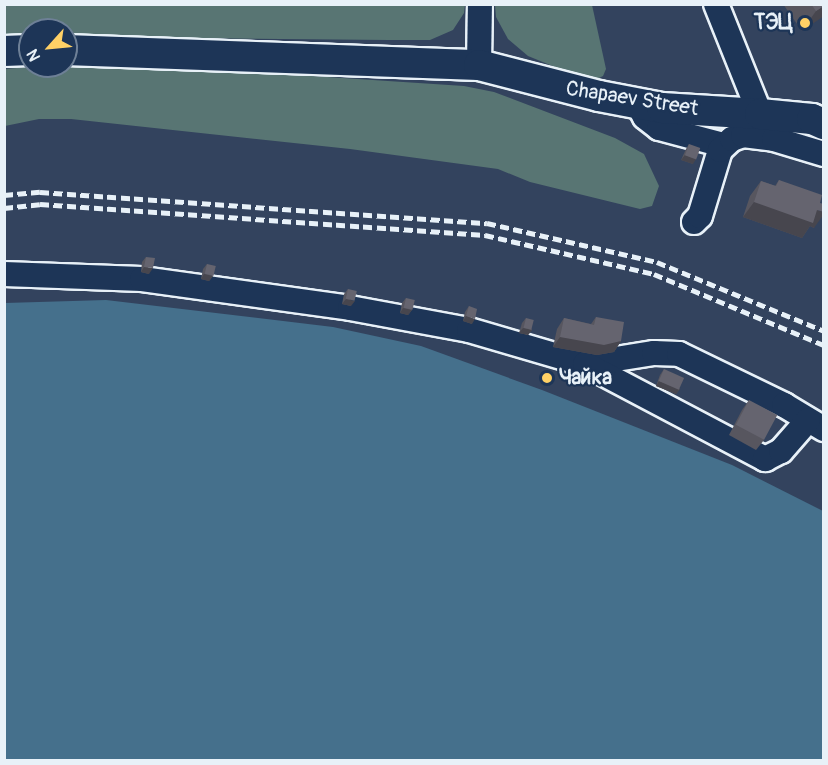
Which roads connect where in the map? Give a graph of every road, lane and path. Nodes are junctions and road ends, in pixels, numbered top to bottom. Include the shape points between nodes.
1 (480, 4) edge
2 (716, 4) edge
3 (78, 50) edge
4 (479, 65) junction
5 (637, 103) junction
6 (760, 114) junction
7 (824, 124) edge
8 (723, 146) junction
9 (824, 154) edge
10 (694, 222) dead end
11 (4, 274) edge
12 (585, 364) junction
13 (816, 425) edge

1 - 4 street
2 - 6 street
3 - 4 main road, Chapaev Street
4 - 5 main road, Chapaev Street
5 - 6 main road, Chapaev Street
5 - 8 street via 645,117 659,128
6 - 7 main road, Chapaev Street via 812,119
8 - 9 street via 743,135 774,139
8 - 10 street
11 - 12 street via 142,279 351,308 469,330
12 - 13 street via 654,353 679,354 784,405
12 - 13 street via 765,459 781,452

